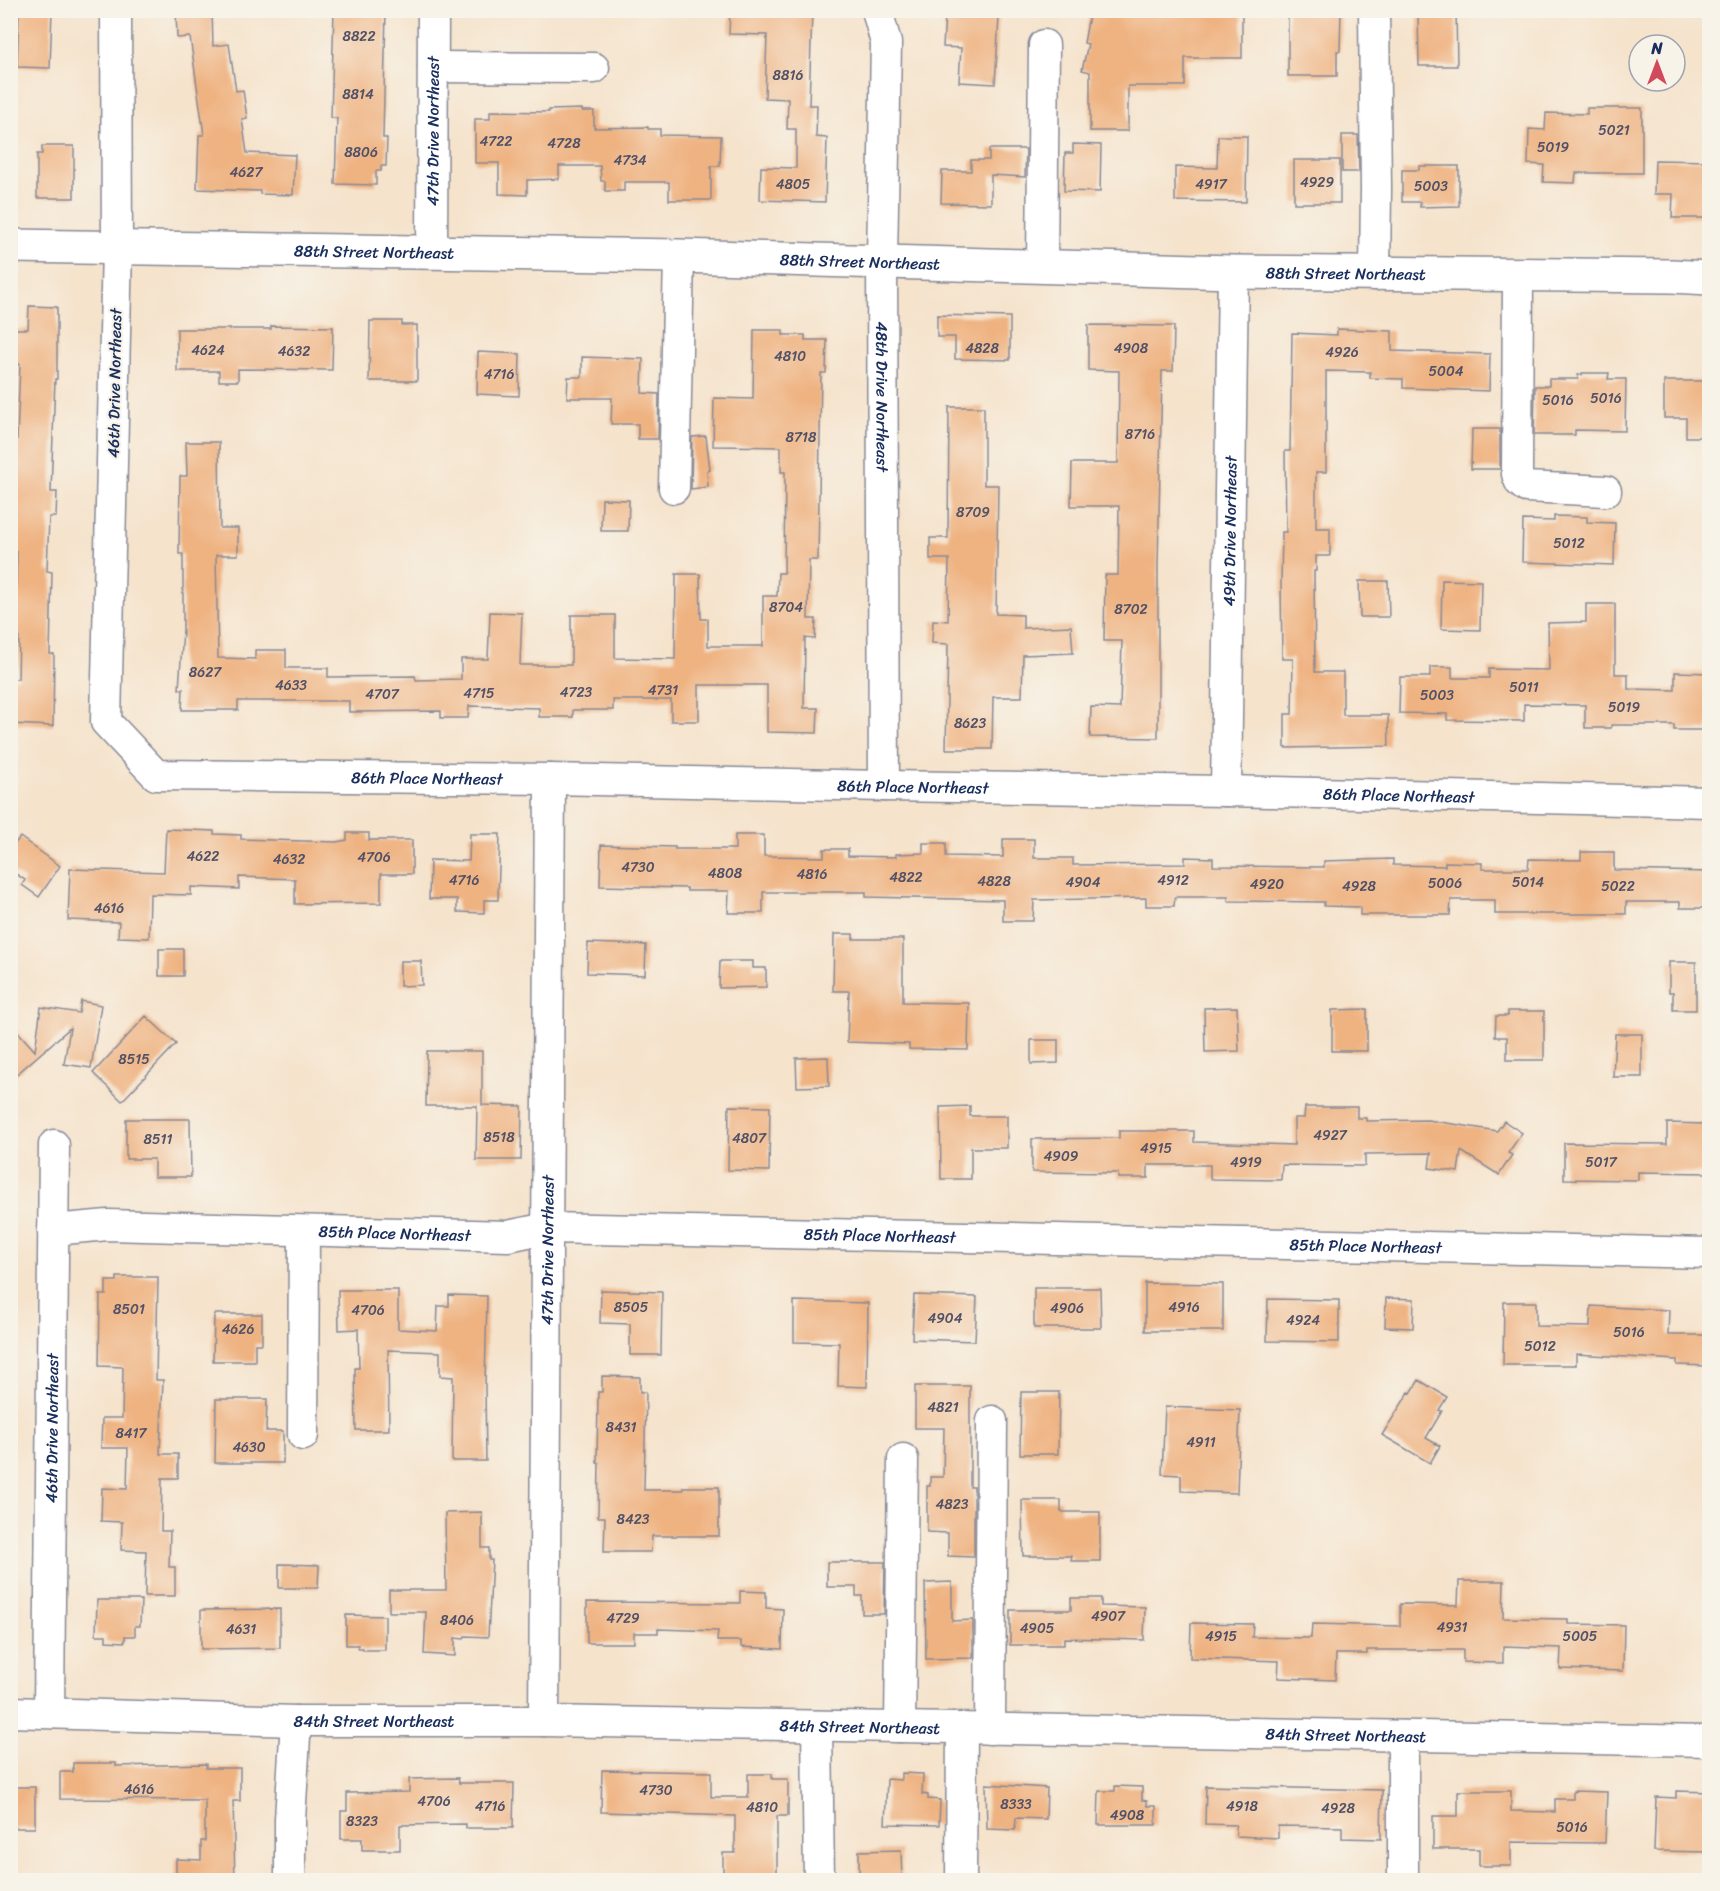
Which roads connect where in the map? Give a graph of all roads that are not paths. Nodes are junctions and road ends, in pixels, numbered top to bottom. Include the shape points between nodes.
1 (116, 10) edge
2 (433, 10) edge
3 (877, 10) edge
4 (1374, 10) edge
5 (1044, 45) dead end
6 (433, 67) junction
7 (594, 68) dead end
8 (10, 246) edge
9 (117, 247) junction
10 (432, 250) junction
11 (678, 256) junction
12 (882, 260) junction
13 (1042, 266) junction
14 (1233, 272) junction
15 (1375, 274) junction
16 (1518, 275) junction
17 (1710, 278) edge
18 (674, 488) dead end
19 (1606, 491) dead end
20 (127, 747) joint
21 (550, 779) junction
22 (884, 786) junction
23 (1226, 790) junction
24 (1710, 802) edge
25 (54, 1145) dead end
26 (547, 1228) junction
27 (53, 1230) junction
28 (304, 1231) junction
29 (1709, 1253) edge
30 (992, 1421) dead end
31 (303, 1435) dead end
32 (903, 1459) dead end
33 (10, 1712) edge
34 (49, 1713) junction
35 (296, 1721) junction
36 (544, 1721) junction
37 (817, 1726) junction
38 (900, 1727) junction
39 (976, 1729) junction
40 (1403, 1736) junction
41 (1710, 1741) edge
42 (818, 1878) edge
43 (291, 1881) edge
44 (961, 1881) edge
45 (1403, 1881) edge

1 - 9 street, 46th Drive Northeast
2 - 6 street, 47th Drive Northeast
3 - 12 street, 48th Drive Northeast via 886,43
4 - 15 street
5 - 13 street
6 - 7 street
6 - 10 street, 47th Drive Northeast
8 - 9 main road, 88th Street Northeast
9 - 10 main road, 88th Street Northeast
9 - 20 street, 46th Drive Northeast via 106,722
10 - 11 main road, 88th Street Northeast
11 - 12 main road, 88th Street Northeast
11 - 18 street
12 - 13 main road, 88th Street Northeast
12 - 22 street, 48th Drive Northeast
13 - 14 main road, 88th Street Northeast
14 - 15 main road, 88th Street Northeast
14 - 23 street, 49th Drive Northeast
15 - 16 main road, 88th Street Northeast
16 - 17 main road, 88th Street Northeast
16 - 19 street via 1517,474 1526,487
20 - 21 street, 86th Place Northeast via 156,775
21 - 22 street, 86th Place Northeast
21 - 26 street, 47th Drive Northeast
22 - 23 street, 86th Place Northeast
23 - 24 street, 86th Place Northeast
25 - 27 street, 46th Drive Northeast
26 - 28 street, 85th Place Northeast via 508,1236
26 - 29 street, 85th Place Northeast
26 - 36 street, 47th Drive Northeast
27 - 28 street, 85th Place Northeast via 108,1224
27 - 34 street, 46th Drive Northeast
28 - 31 street
30 - 39 street
32 - 38 street
33 - 34 street, 84th Street Northeast
34 - 35 street, 84th Street Northeast
35 - 36 street, 84th Street Northeast
35 - 43 street
36 - 37 street, 84th Street Northeast
37 - 38 street, 84th Street Northeast
37 - 42 street
38 - 39 street, 84th Street Northeast
39 - 40 street, 84th Street Northeast
39 - 44 street
40 - 41 street, 84th Street Northeast
40 - 45 street

